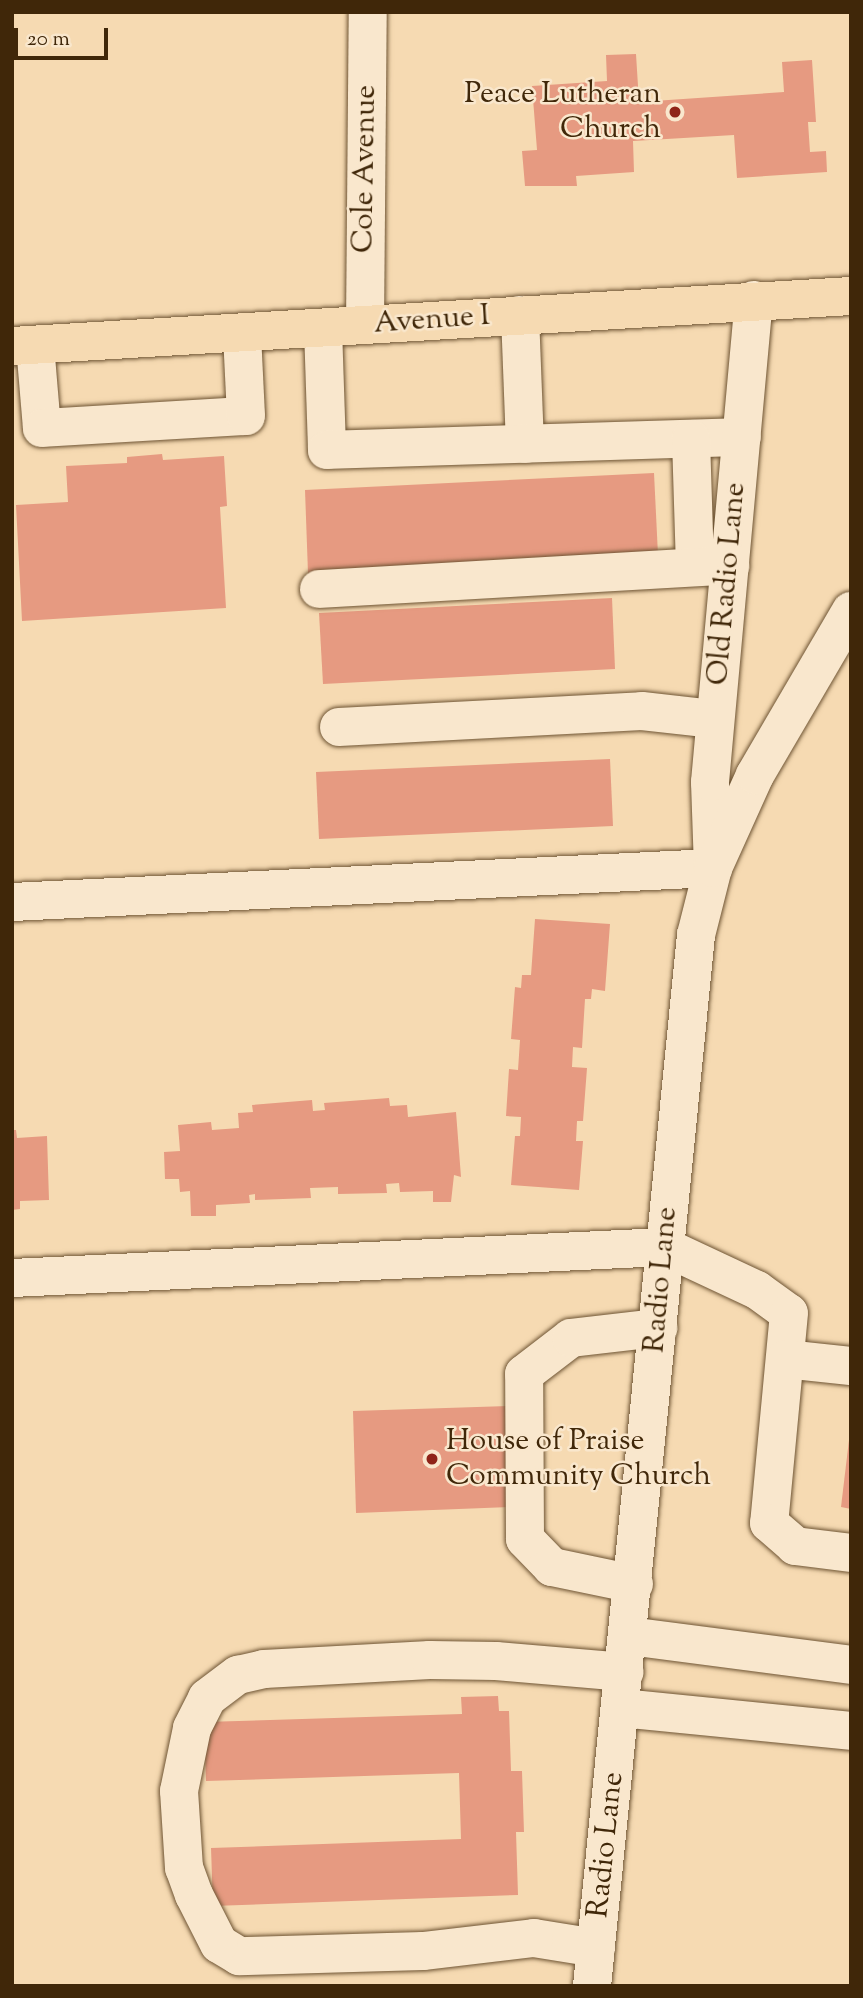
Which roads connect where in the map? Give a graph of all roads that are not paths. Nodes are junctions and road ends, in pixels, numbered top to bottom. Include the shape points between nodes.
1 (368, 12) edge
2 (851, 296) edge
3 (754, 300) junction
4 (520, 315) junction
5 (365, 325) junction
6 (323, 328) junction
7 (242, 333) junction
8 (24, 345) edge
9 (741, 437) junction
10 (691, 439) junction
11 (525, 444) junction
12 (712, 566) junction
13 (319, 589) dead end
14 (851, 611) edge
15 (715, 719) junction
16 (339, 727) dead end
17 (713, 868) junction
18 (12, 902) edge
19 (665, 1247) junction
20 (12, 1278) edge
21 (658, 1328) junction
22 (785, 1359) junction
23 (851, 1366) edge
24 (851, 1553) edge
25 (634, 1584) junction
26 (851, 1665) edge
27 (625, 1672) junction
28 (851, 1731) edge
29 (596, 1948) junction
30 (592, 1986) edge

1 - 5 street, Cole Avenue
2 - 3 main road, Avenue I
3 - 4 main road, Avenue I
3 - 9 street, Old Radio Lane
4 - 5 main road, Avenue I
4 - 11 street
5 - 6 main road, Avenue I
6 - 7 main road, Avenue I
6 - 11 street via 327,450
7 - 8 main road, Avenue I
7 - 8 street via 246,416 42,428
9 - 10 street
9 - 12 street, Old Radio Lane
10 - 11 street
10 - 12 street
12 - 13 street
12 - 15 street, Old Radio Lane
14 - 17 street, Radio Lane via 755,775
15 - 16 street via 642,711
15 - 17 street, Old Radio Lane via 710,782
17 - 18 street
17 - 19 street, Radio Lane via 691,972
19 - 20 street
19 - 21 street, Radio Lane
19 - 22 street via 757,1290 789,1312
21 - 25 street, Radio Lane
21 - 25 street via 571,1338 524,1374 525,1539 552,1567
22 - 23 street
22 - 24 street via 769,1523 795,1546
25 - 27 street, Radio Lane
26 - 27 street
27 - 28 street
27 - 29 street, Radio Lane
27 - 29 street via 508,1661 430,1660 264,1669 238,1675 207,1698 192,1728 179,1791 184,1868 219,1944 239,1956 423,1951 534,1938
29 - 30 street, Radio Lane

